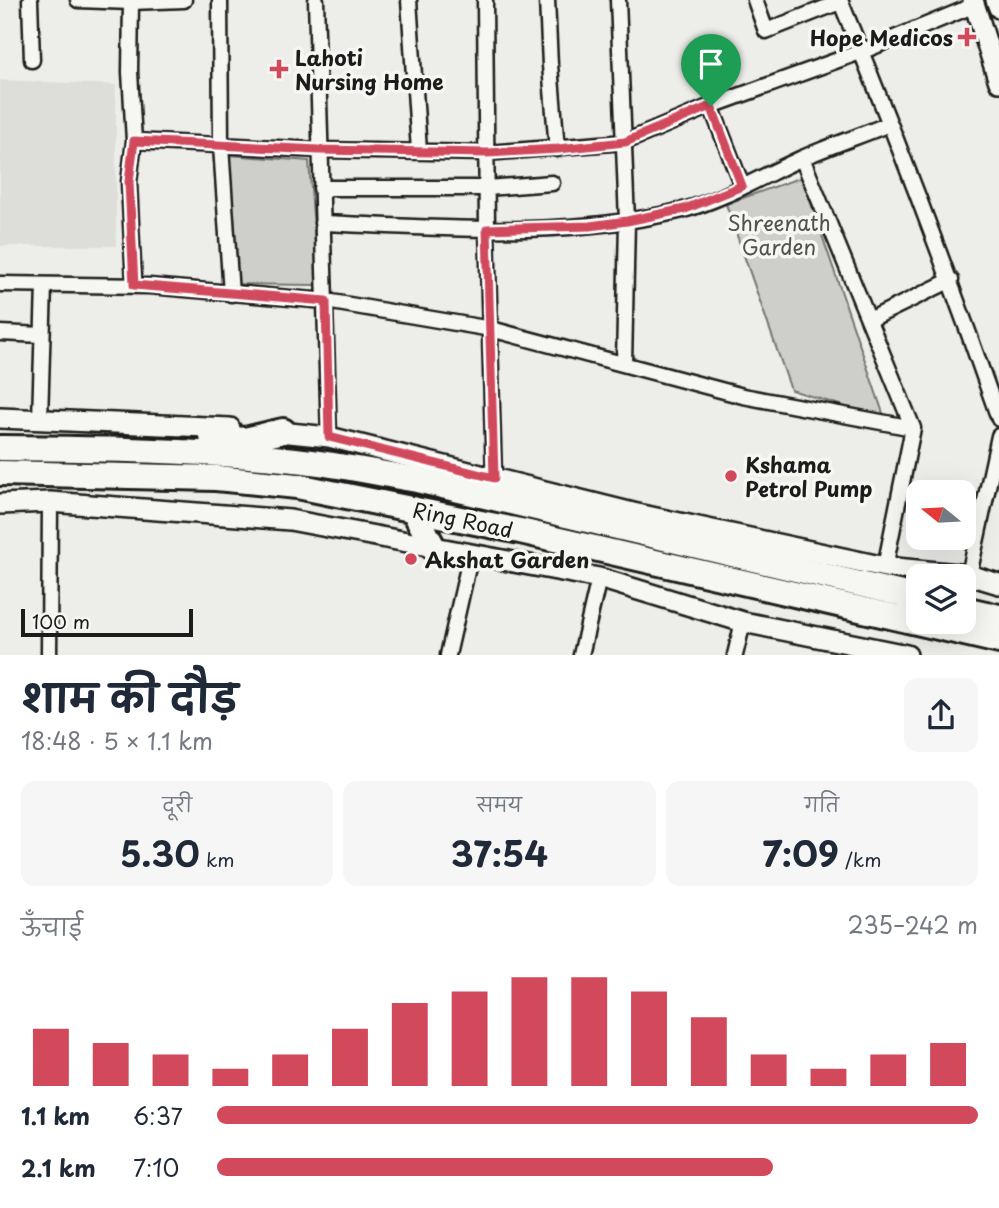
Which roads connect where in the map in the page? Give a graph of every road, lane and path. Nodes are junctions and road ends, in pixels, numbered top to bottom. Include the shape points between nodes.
1 (30, 0) edge
2 (78, 0) edge
3 (184, 0) edge
4 (220, 0) edge
5 (309, 0) edge
6 (316, 0) edge
7 (410, 0) edge
8 (485, 0) edge
9 (547, 0) edge
10 (618, 0) edge
11 (755, 0) edge
12 (996, 0) edge
13 (840, 1) edge
14 (131, 2) junction
15 (974, 3) edge
16 (999, 8) edge
17 (863, 51) junction
18 (32, 60) dead end
19 (999, 82) edge
20 (711, 106) junction
21 (889, 124) junction
22 (134, 141) junction
23 (625, 142) junction
24 (221, 146) junction
25 (558, 149) junction
26 (319, 150) junction
27 (419, 151) junction
28 (487, 153) junction
29 (802, 158) junction
30 (552, 183) dead end
31 (742, 186) junction
32 (321, 187) junction
33 (487, 188) junction
34 (627, 221) junction
35 (322, 223) junction
36 (487, 229) junction
37 (951, 280) junction
38 (0, 284) edge
39 (44, 285) junction
40 (134, 285) junction
41 (231, 295) junction
42 (326, 301) junction
43 (869, 320) junction
44 (491, 329) junction
45 (0, 333) edge
46 (42, 335) junction
47 (624, 364) junction
48 (999, 416) edge
49 (0, 418) edge
50 (40, 419) junction
51 (913, 428) junction
52 (283, 431) junction
53 (999, 436) edge
54 (329, 437) junction
55 (0, 448) edge
56 (145, 449) junction
57 (0, 474) edge
58 (494, 478) junction
59 (50, 502) junction
60 (0, 504) edge
61 (413, 509) junction
62 (433, 547) junction
63 (471, 554) junction
64 (971, 564) edge
65 (885, 567) junction
66 (906, 569) edge
67 (976, 577) edge
68 (598, 578) junction
69 (999, 584) edge
70 (906, 595) edge
71 (976, 612) edge
72 (999, 617) edge
73 (743, 622) junction
74 (999, 641) edge
75 (49, 655) edge
76 (447, 655) edge
77 (581, 655) edge
78 (735, 655) edge
79 (907, 655) edge

1 - 18 street
2 - 14 street
3 - 14 street
4 - 24 street
5 - 6 street
6 - 26 street
7 - 27 street
8 - 28 street
9 - 25 street
10 - 23 street
11 - 13 street via 766,31
12 - 16 street
13 - 17 street
14 - 22 street
15 - 17 street
15 - 19 street
17 - 20 street
17 - 21 street
20 - 23 street
20 - 31 street
21 - 29 street
21 - 37 street
22 - 24 street
22 - 40 street via 129,182
23 - 25 street
23 - 34 street
24 - 26 street
24 - 41 street
25 - 28 street
26 - 27 street
26 - 32 street
27 - 28 street
28 - 33 street
29 - 31 street
29 - 43 street
30 - 33 street
31 - 34 street via 685,209
32 - 33 street
32 - 35 street
33 - 36 street
34 - 36 street
34 - 47 street
35 - 36 street
35 - 42 street
36 - 44 street
37 - 43 street
37 - 48 street
38 - 39 street
39 - 40 street
39 - 46 street
40 - 41 street
41 - 42 street
42 - 44 street
42 - 54 street
43 - 51 street
44 - 47 street
44 - 58 street
45 - 46 street
46 - 50 street
47 - 51 street via 743,396
49 - 50 street
50 - 52 street
51 - 65 street
52 - 54 street
52 - 56 highway via 245,440 172,435
53 - 64 street
54 - 58 street
55 - 56 highway, Ring Road
56 - 70 highway, Ring Road via 318,464 417,480
57 - 61 highway, Ring Road via 216,478 297,486
58 - 65 street
59 - 60 street
59 - 62 street via 290,520
59 - 75 street
61 - 62 highway
61 - 74 highway, Ring Road
62 - 63 street
63 - 68 street
63 - 76 street
65 - 66 street
67 - 69 street
68 - 73 street
68 - 77 street
71 - 72 highway
73 - 78 street
73 - 79 street

